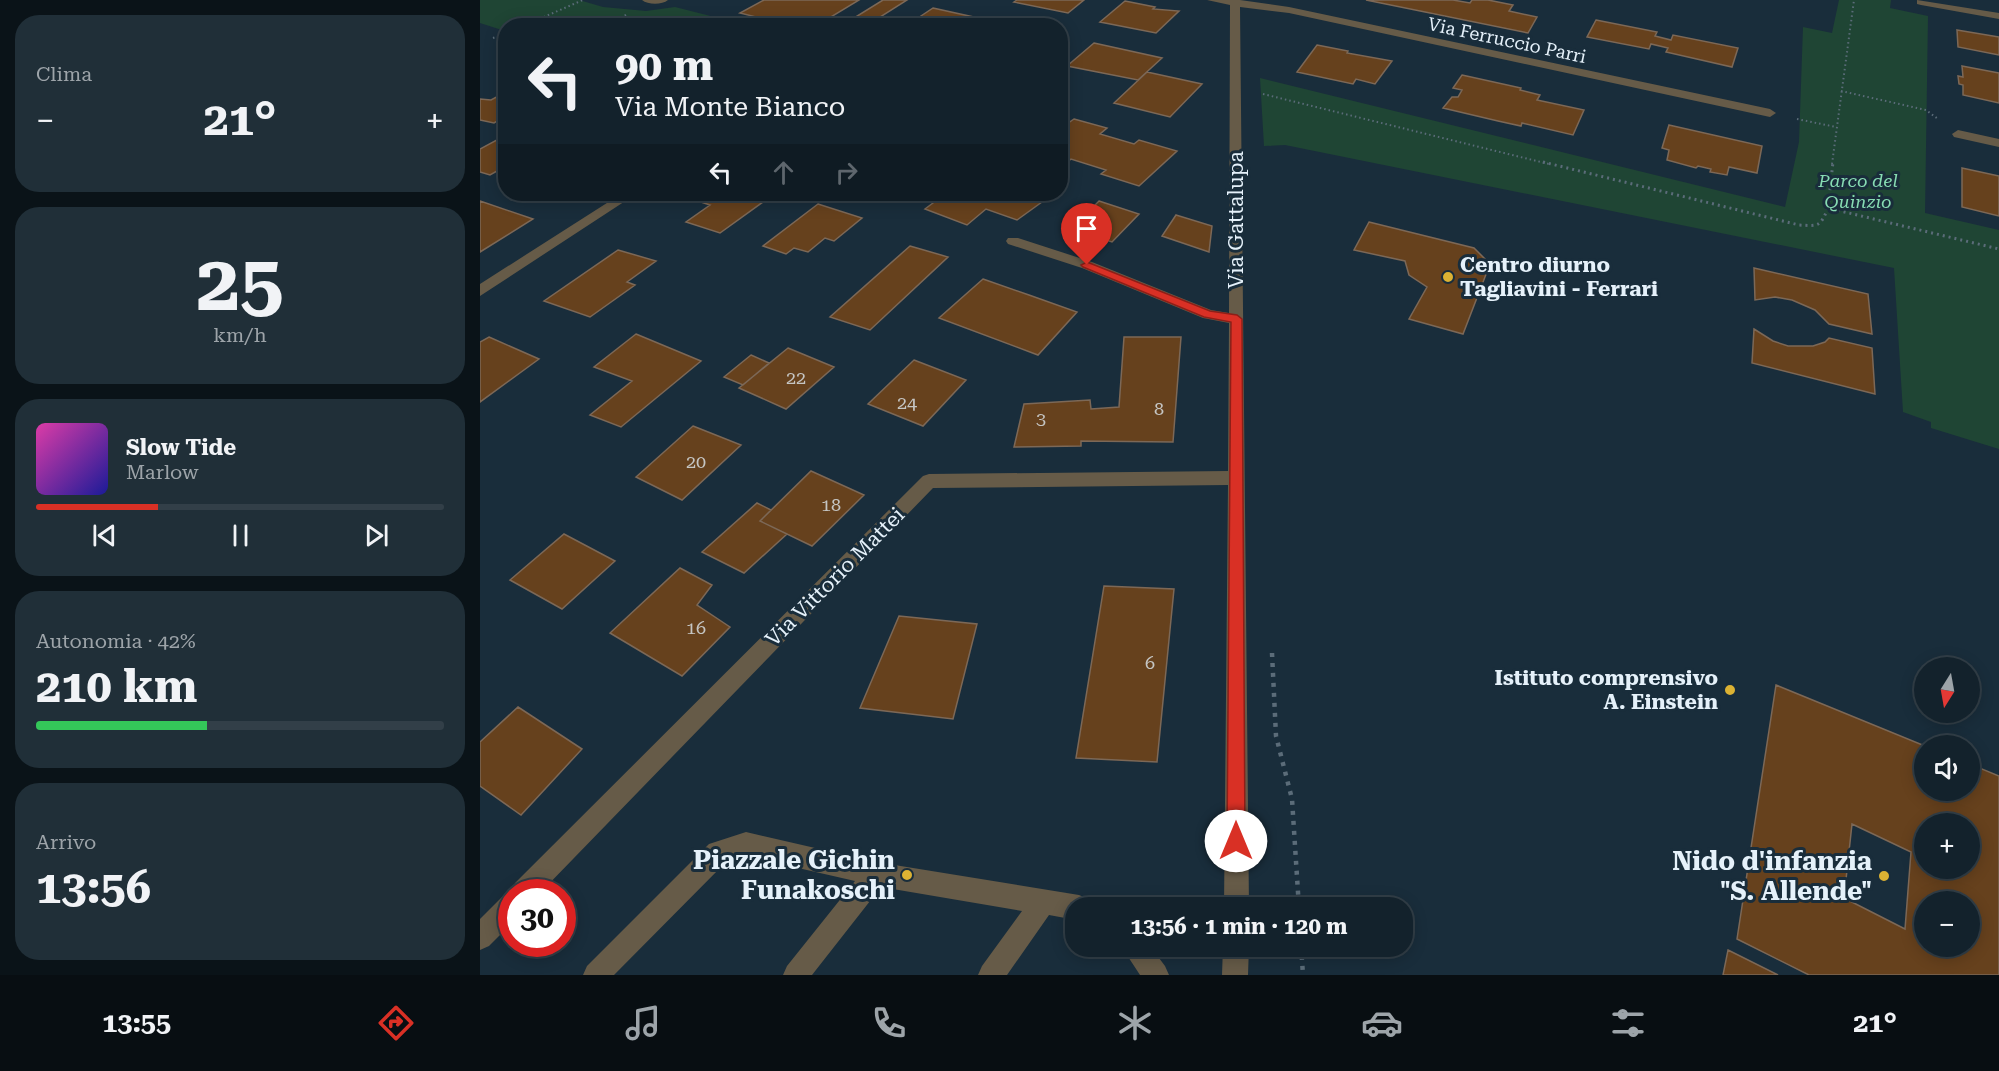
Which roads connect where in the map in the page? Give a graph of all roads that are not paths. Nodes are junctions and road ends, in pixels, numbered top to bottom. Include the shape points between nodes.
1 (647, 0) edge
2 (663, 0) edge
3 (1212, 0) edge
4 (1235, 2) edge
5 (1921, 3) dead end
6 (1999, 16) edge
7 (1770, 113) road end
8 (1958, 134) road end
9 (1999, 143) edge
10 (618, 201) edge
11 (1013, 241) dead end
12 (480, 291) edge
13 (1237, 319) junction
14 (1237, 478) junction
15 (876, 873) junction
16 (537, 879) edge
17 (1236, 897) edge
18 (1044, 901) junction
19 (1065, 905) edge
20 (498, 919) edge
21 (480, 937) edge
22 (1142, 957) edge
23 (1236, 957) edge
24 (596, 975) edge
25 (796, 975) edge
26 (991, 975) edge
27 (1156, 975) edge
28 (1235, 975) edge

1 - 2 street
3 - 4 street, Via Ferruccio Parri
4 - 7 street, Via Ferruccio Parri via 1289,10
4 - 13 street, Via Gattalupa
5 - 6 street
8 - 9 street
10 - 12 street
11 - 13 street via 1087,265 1208,314
13 - 14 street, Via Gattalupa
14 - 16 street, Via Vittorio Mattei via 929,481
14 - 17 street, Via Gattalupa
15 - 18 street
15 - 24 street via 746,844 718,853
15 - 25 street
18 - 19 street
18 - 26 street
20 - 21 street
22 - 27 street
23 - 28 street

